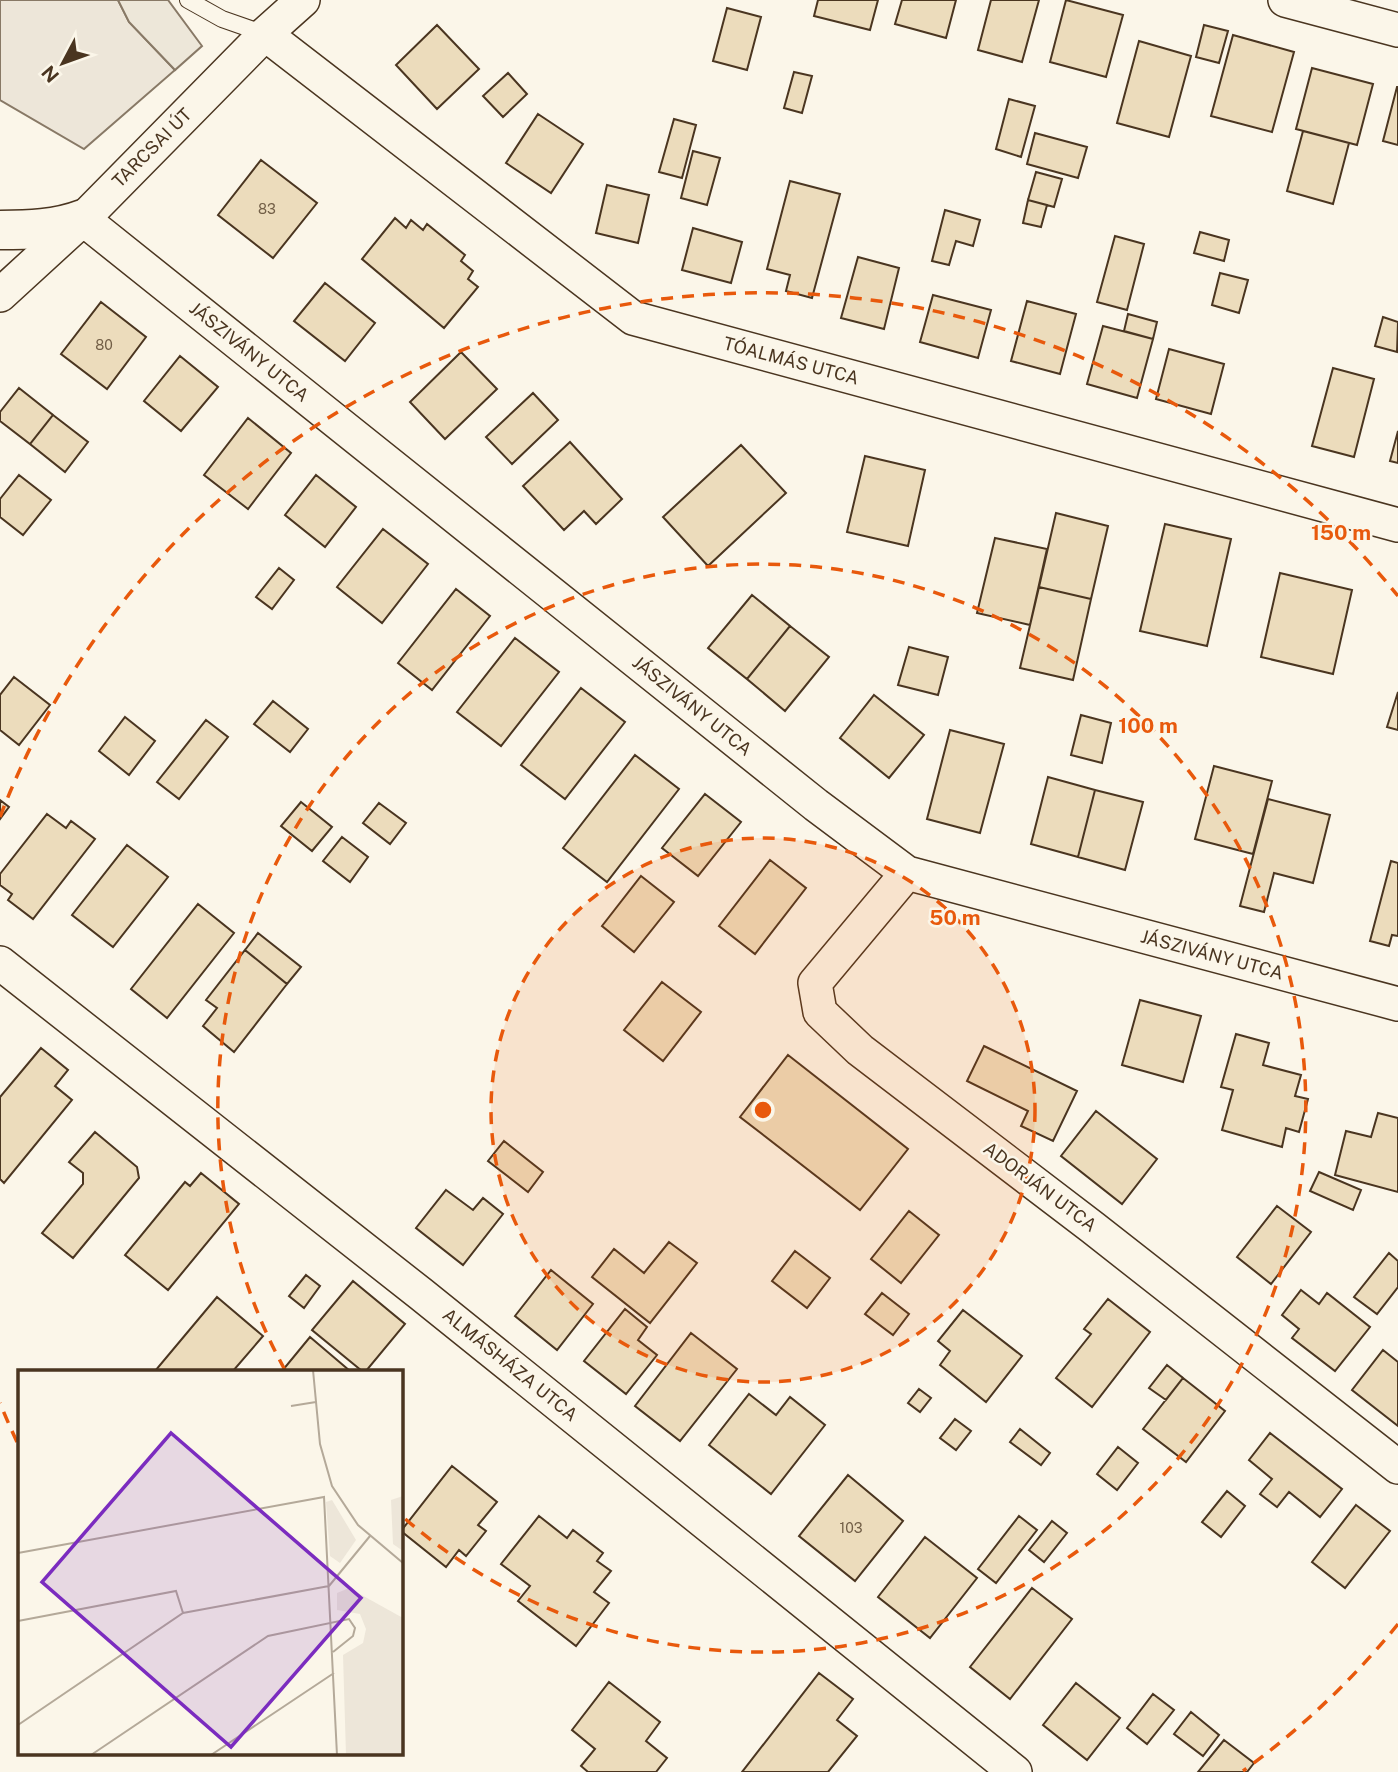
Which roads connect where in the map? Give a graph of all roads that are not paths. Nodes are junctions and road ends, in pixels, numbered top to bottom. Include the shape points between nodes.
1 (188, 0) edge
2 (303, 0) edge
3 (1284, 0) edge
4 (1398, 30) edge
5 (265, 34) junction
6 (83, 219) junction
7 (0, 230) edge
8 (0, 295) edge
9 (1398, 524) edge
10 (907, 873) junction
11 (0, 963) edge
12 (1398, 1004) edge
13 (1398, 1467) edge
14 (1015, 1772) edge

1 - 5 lane via 222,19
2 - 5 street, TARCSAI ÚT
3 - 4 street
5 - 6 street, TARCSAI ÚT
5 - 9 street, TÓALMÁS UTCA via 633,318
6 - 7 main road via 38,229
6 - 8 street, TARCSAI ÚT
6 - 10 street, JÁSZIVÁNY UTCA via 816,806
10 - 12 street, JÁSZIVÁNY UTCA
10 - 13 street, ADORJÁN UTCA via 815,983 820,1012 860,1050
11 - 14 street, ALMÁSHÁZA UTCA via 432,1302

